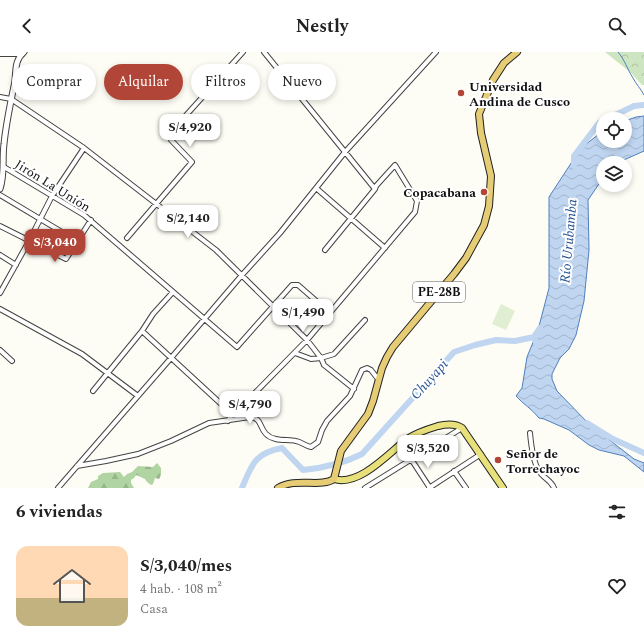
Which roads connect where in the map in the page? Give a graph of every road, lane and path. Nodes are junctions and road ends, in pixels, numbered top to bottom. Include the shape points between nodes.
1 (243, 52) edge
2 (264, 52) edge
3 (436, 52) edge
4 (517, 52) edge
5 (23, 53) edge
6 (0, 54) edge
7 (0, 97) edge
8 (11, 99) junction
9 (2, 142) edge
10 (84, 148) junction
11 (345, 152) junction
12 (4, 167) junction
13 (316, 188) junction
14 (0, 189) edge
15 (375, 189) junction
16 (0, 195) edge
17 (52, 196) junction
18 (155, 204) junction
19 (351, 218) junction
20 (40, 219) junction
21 (91, 220) junction
22 (0, 226) edge
23 (127, 238) dead end
24 (29, 241) junction
25 (77, 241) junction
26 (386, 248) junction
27 (326, 250) dead end
28 (0, 255) edge
29 (16, 265) junction
30 (242, 275) junction
31 (173, 292) junction
32 (0, 293) edge
33 (274, 307) junction
34 (0, 309) edge
35 (330, 313) junction
36 (204, 319) junction
37 (365, 320) dead end
38 (142, 331) junction
39 (307, 340) junction
40 (0, 350) edge
41 (295, 353) junction
42 (171, 358) junction
43 (321, 358) junction
44 (12, 361) dead end
45 (108, 374) junction
46 (378, 379) junction
47 (354, 388) junction
48 (93, 391) dead end
49 (138, 396) junction
50 (232, 414) junction
51 (228, 421) junction
52 (462, 428) junction
53 (530, 433) dead end
54 (481, 454) junction
55 (411, 459) junction
56 (77, 466) junction
57 (454, 471) junction
58 (334, 479) junction
59 (58, 488) edge
60 (278, 488) edge
61 (365, 488) edge
62 (430, 488) edge
63 (466, 488) edge
64 (503, 488) edge
65 (554, 488) edge

1 - 18 street via 171,132 171,140 192,162
2 - 11 street
3 - 11 street
4 - 46 highway, PE-28B via 504,64 493,80 479,114 491,176 489,206 484,225 466,258 393,347
5 - 6 street
5 - 8 street via 18,59
7 - 8 street
8 - 9 street
8 - 10 street
9 - 12 street
10 - 17 street
10 - 18 street
11 - 13 street
11 - 15 street
12 - 14 street
12 - 17 street, Jirón La Unión
13 - 19 street
13 - 30 street
15 - 19 street
15 - 26 street via 395,165 417,201 415,212
16 - 20 street
17 - 20 street
17 - 21 street, Jirón La Unión
18 - 23 street
18 - 30 street via 216,250
19 - 26 street
19 - 27 street
20 - 24 street
20 - 25 street
21 - 25 street
21 - 31 street, Jirón La Unión
22 - 24 street
24 - 25 street via 66,259
24 - 29 street
26 - 35 street
28 - 29 street
29 - 32 street
30 - 33 street
30 - 36 street
31 - 36 street, Jirón La Unión
31 - 38 street
33 - 35 street via 292,285 298,285
33 - 36 street, Jirón La Unión via 237,347
33 - 39 street
34 - 45 street via 82,354
35 - 39 street
36 - 42 street
37 - 43 street via 334,354
38 - 42 street
38 - 45 street
39 - 41 street
39 - 43 street
40 - 44 street
41 - 43 street via 311,359
41 - 50 street
42 - 49 street
42 - 50 street
43 - 47 street via 324,365
45 - 48 street
45 - 49 street
46 - 47 street via 371,370 364,368
46 - 58 highway, PE-28B via 368,414 345,444 339,456
47 - 51 street via 327,421 318,442 311,447 296,441 271,437 254,417
49 - 56 street
50 - 51 street
51 - 56 street via 209,423 138,454
52 - 54 main road
52 - 55 street
52 - 58 main road via 454,424 442,425 422,432 408,439 359,477 346,481
53 - 65 street via 538,471
54 - 57 street
54 - 64 main road
55 - 61 street
55 - 62 street
56 - 59 street
57 - 62 street
57 - 63 street
58 - 60 highway via 319,484 290,483

